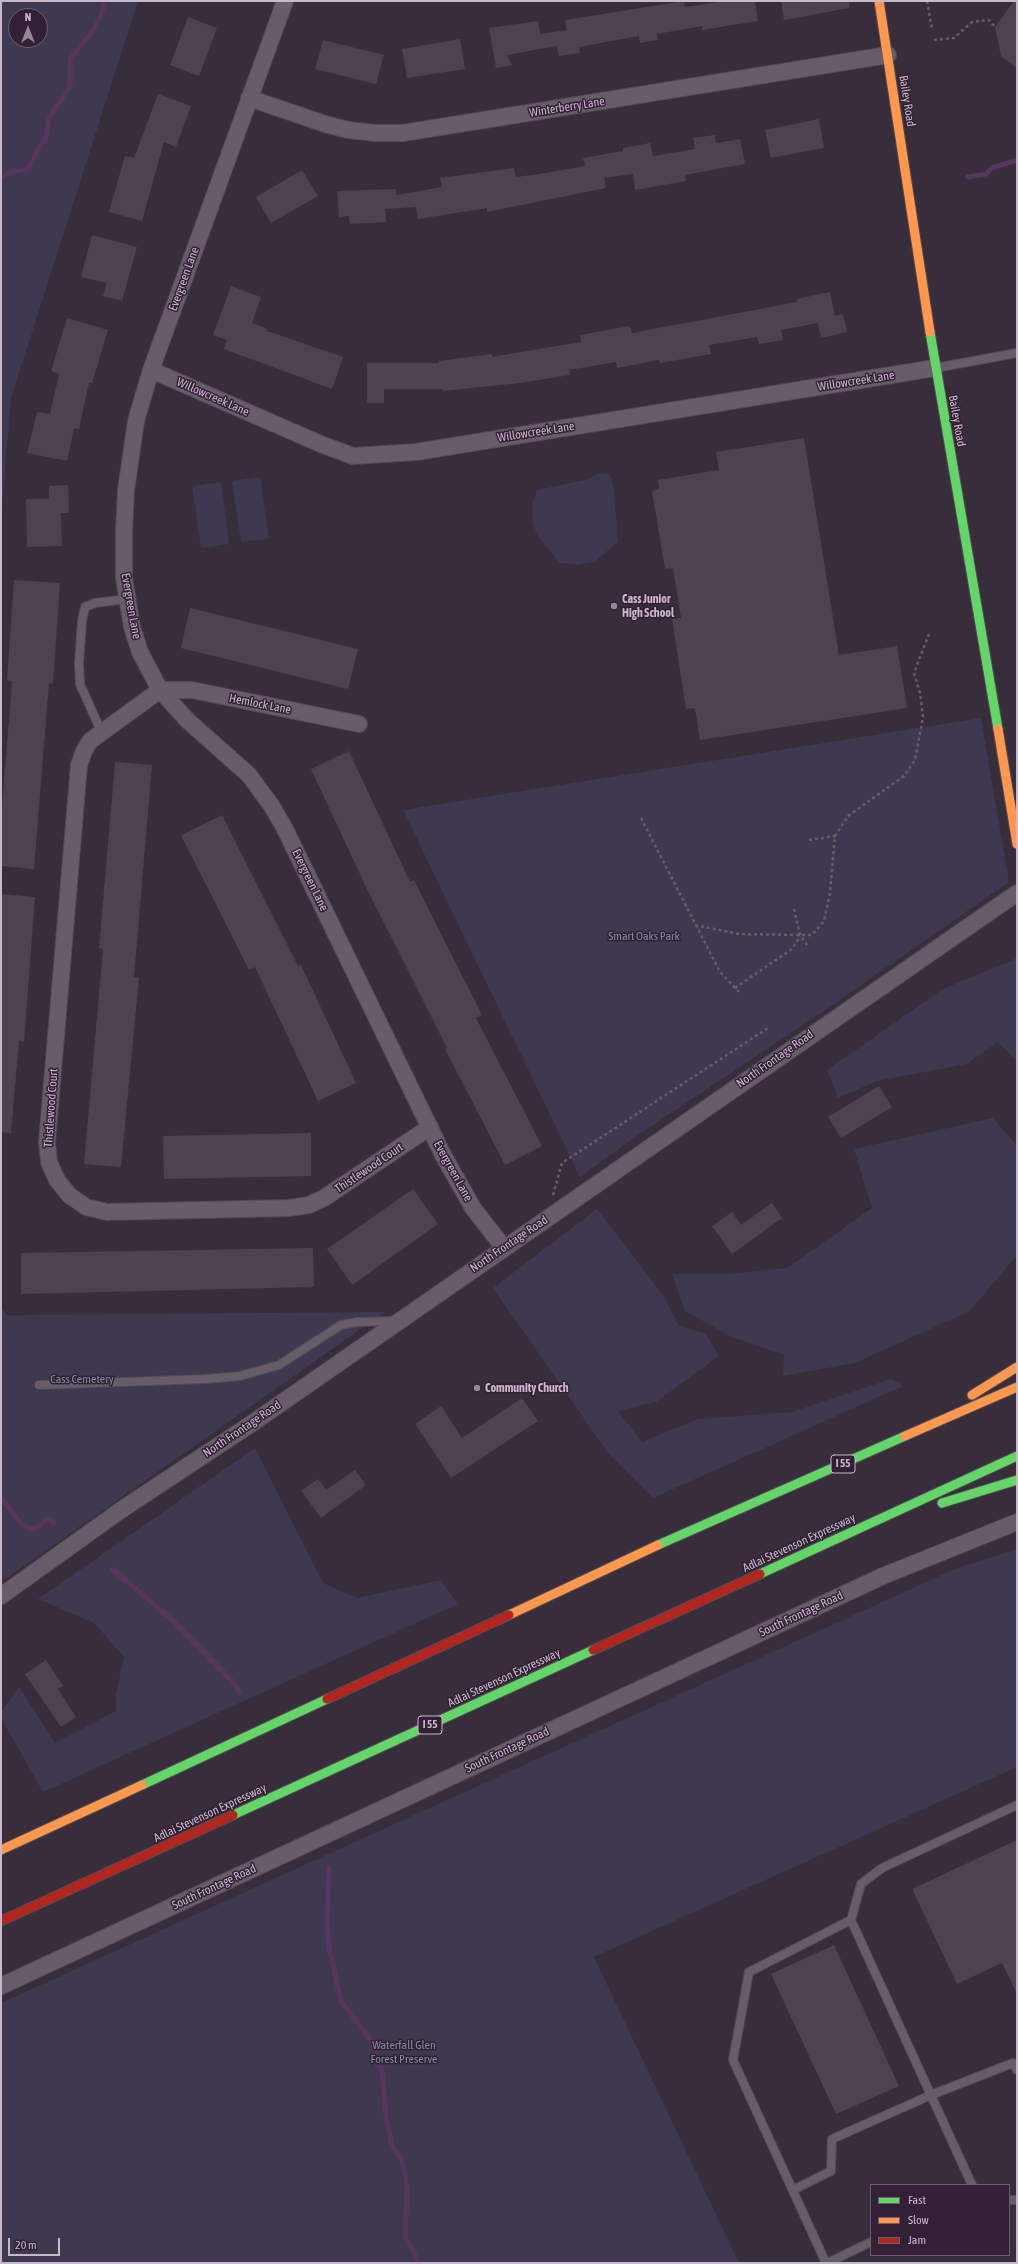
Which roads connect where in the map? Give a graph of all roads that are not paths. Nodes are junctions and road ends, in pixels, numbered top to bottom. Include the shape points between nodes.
1 (285, 1) edge
2 (879, 1) edge
3 (888, 55) junction
4 (250, 98) junction
5 (1017, 353) edge
6 (935, 368) junction
7 (151, 370) junction
8 (127, 599) junction
9 (160, 690) junction
10 (359, 724) dead end
11 (101, 731) junction
12 (1017, 844) edge
13 (1017, 893) edge
14 (430, 1126) junction
15 (504, 1248) junction
16 (397, 1321) junction
17 (1017, 1367) edge
18 (39, 1385) dead end
19 (1017, 1387) edge
20 (913, 1433) junction
21 (1017, 1456) edge
22 (1017, 1480) edge
23 (1017, 1522) edge
24 (858, 1528) junction
25 (1, 1596) edge
26 (1017, 1805) edge
27 (1, 1850) edge
28 (851, 1920) junction
29 (1, 1921) edge
30 (1, 1986) edge
31 (1017, 2070) edge
32 (931, 2095) junction
33 (972, 2184) edge
34 (793, 2190) junction
35 (870, 2242) edge
36 (826, 2263) edge

1 - 4 street, Evergreen Lane
2 - 3 main road, Bailey Road
3 - 4 street, Winterberry Lane via 403,133 348,130
3 - 6 main road, Bailey Road
4 - 7 street, Evergreen Lane
5 - 6 lane
6 - 7 street, Willowcreek Lane via 416,452 353,456 322,446
6 - 12 main road, Bailey Road
7 - 8 street, Evergreen Lane via 136,421 126,490 124,578
8 - 9 street, Evergreen Lane via 140,652
8 - 11 lane via 95,603 85,608 82,620 78,664 80,684
9 - 10 street, Hemlock Lane via 192,690
9 - 11 street, Thistlewood Court
9 - 14 street, Evergreen Lane via 187,720 250,775 271,805
11 - 14 street, Thistlewood Court via 90,741 79,765 47,1142 49,1162 57,1180 69,1195 86,1207 107,1212 289,1208 309,1205 324,1198
13 - 15 street, North Frontage Road
14 - 15 street, Evergreen Lane via 459,1185
15 - 16 street, North Frontage Road
16 - 18 lane via 341,1325 279,1365 240,1376
16 - 25 street, North Frontage Road via 251,1424 121,1510
17 - 20 main road
19 - 20 main road, I 55
20 - 27 main road, I 55 via 670,1540
21 - 24 main road, Adlai Stevenson Expressway / I 55
22 - 24 main road
23 - 30 street, South Frontage Road via 883,1576
24 - 29 main road, Adlai Stevenson Expressway / I 55
26 - 28 lane via 882,1868 861,1884
28 - 32 lane
28 - 34 lane via 749,1972 733,2060
31 - 32 lane via 1013,2063
32 - 33 lane
32 - 34 lane via 832,2139 831,2171
34 - 36 lane
35 - 36 lane

